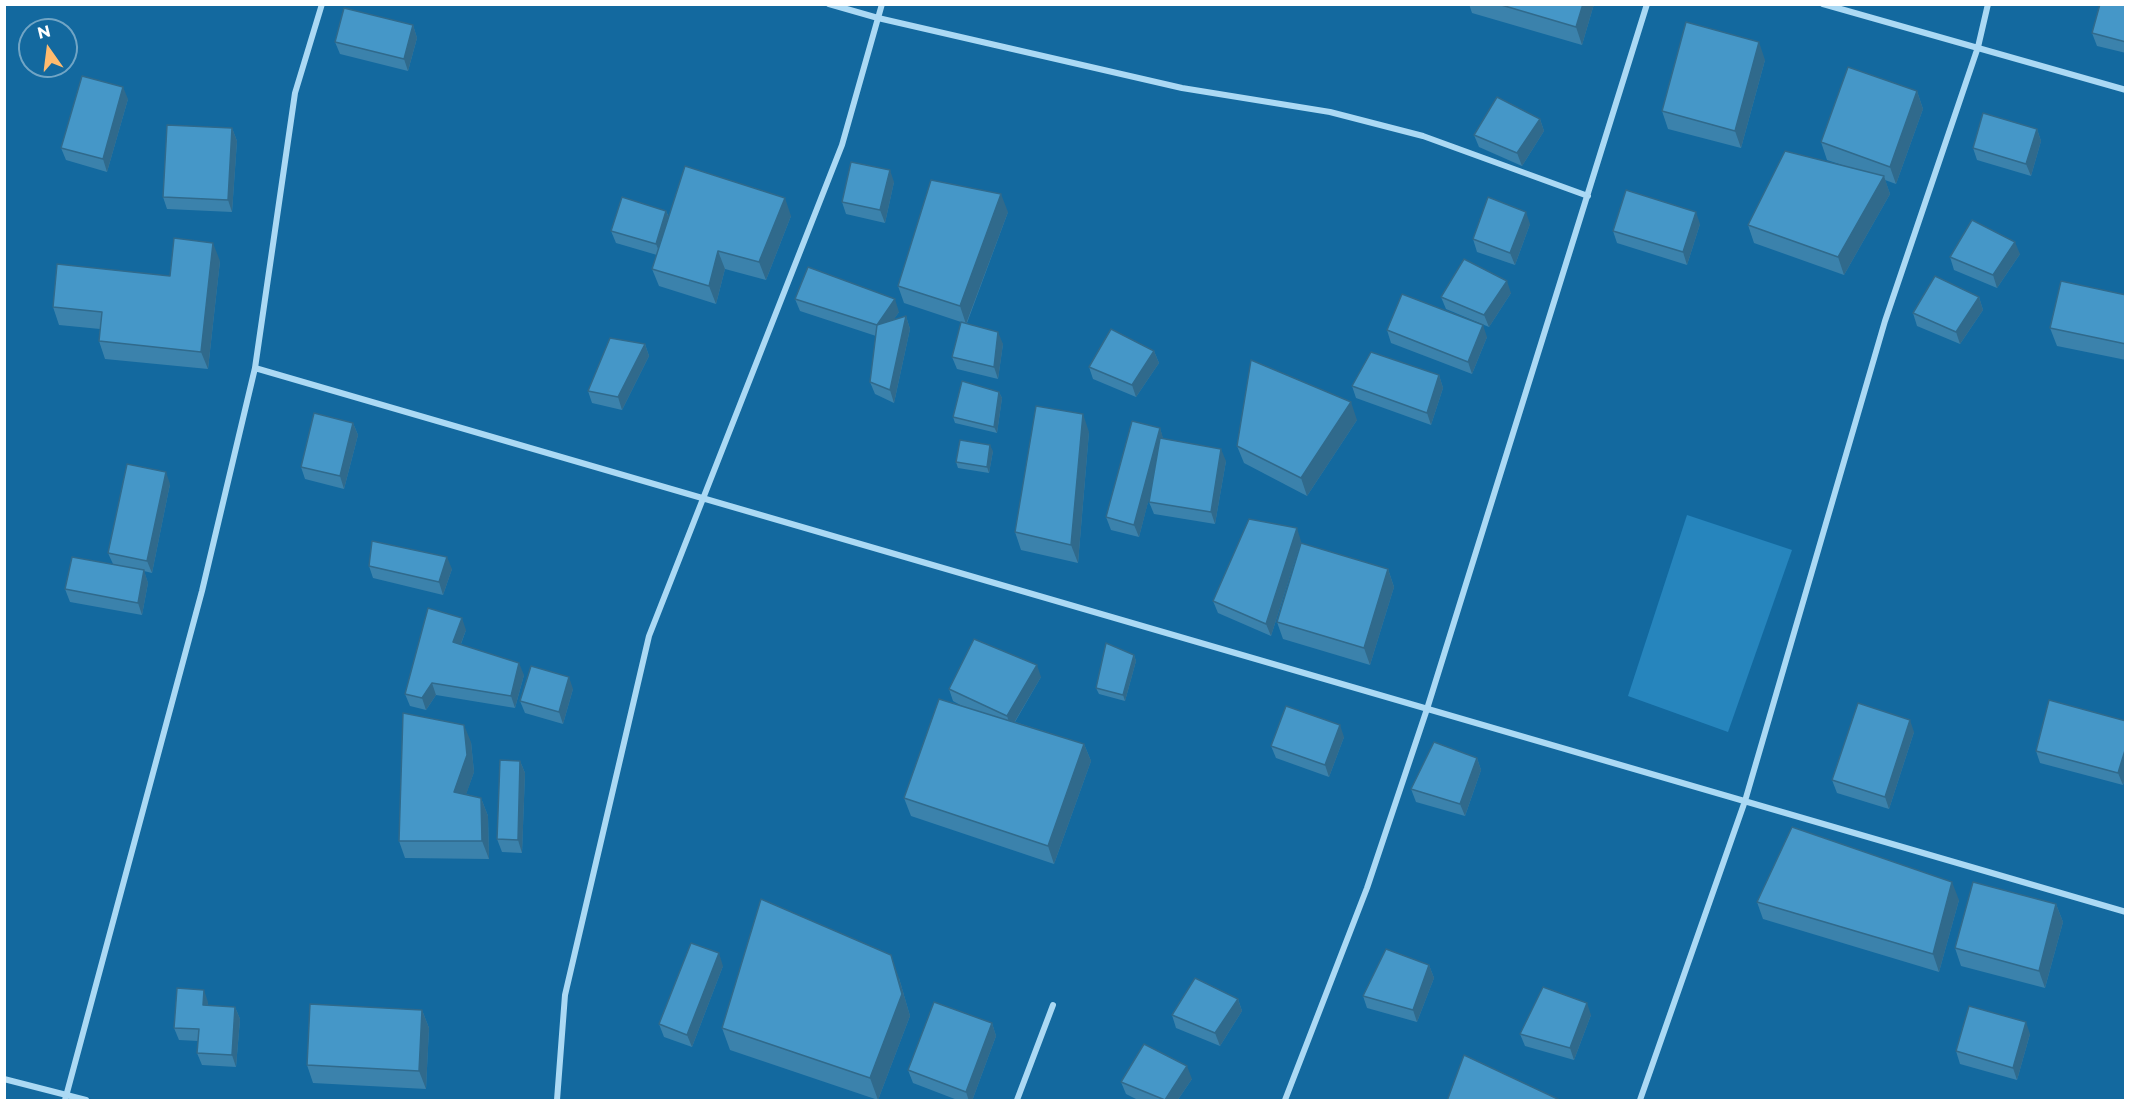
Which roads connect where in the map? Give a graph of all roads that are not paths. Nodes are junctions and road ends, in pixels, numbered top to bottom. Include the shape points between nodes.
1 (322, 4) edge
2 (829, 4) edge
3 (882, 4) edge
4 (1647, 4) edge
5 (1823, 4) edge
6 (1988, 4) edge
7 (878, 18) junction
8 (1978, 47) junction
9 (2126, 90) edge
10 (1588, 196) junction
11 (255, 368) junction
12 (703, 498) junction
13 (1427, 709) junction
14 (1744, 801) junction
15 (2126, 912) edge
16 (1053, 1005) dead end
17 (4, 1079) edge
18 (66, 1097) edge
19 (86, 1101) edge
20 (557, 1101) edge
21 (1017, 1101) edge
22 (1285, 1101) edge
23 (1640, 1101) edge

1 - 11 street via 295,93
2 - 7 street
3 - 7 street
4 - 10 street
5 - 8 street
6 - 8 street
7 - 10 street via 1182,88 1330,112 1423,136
7 - 12 street via 842,146
8 - 9 street
8 - 14 street via 1885,321
10 - 13 street
11 - 12 street
11 - 18 street via 202,591
12 - 13 street
12 - 20 street via 646,647 565,995
13 - 14 street
13 - 22 street via 1367,888
14 - 15 street
14 - 23 street
16 - 21 street
17 - 18 street
18 - 19 street

